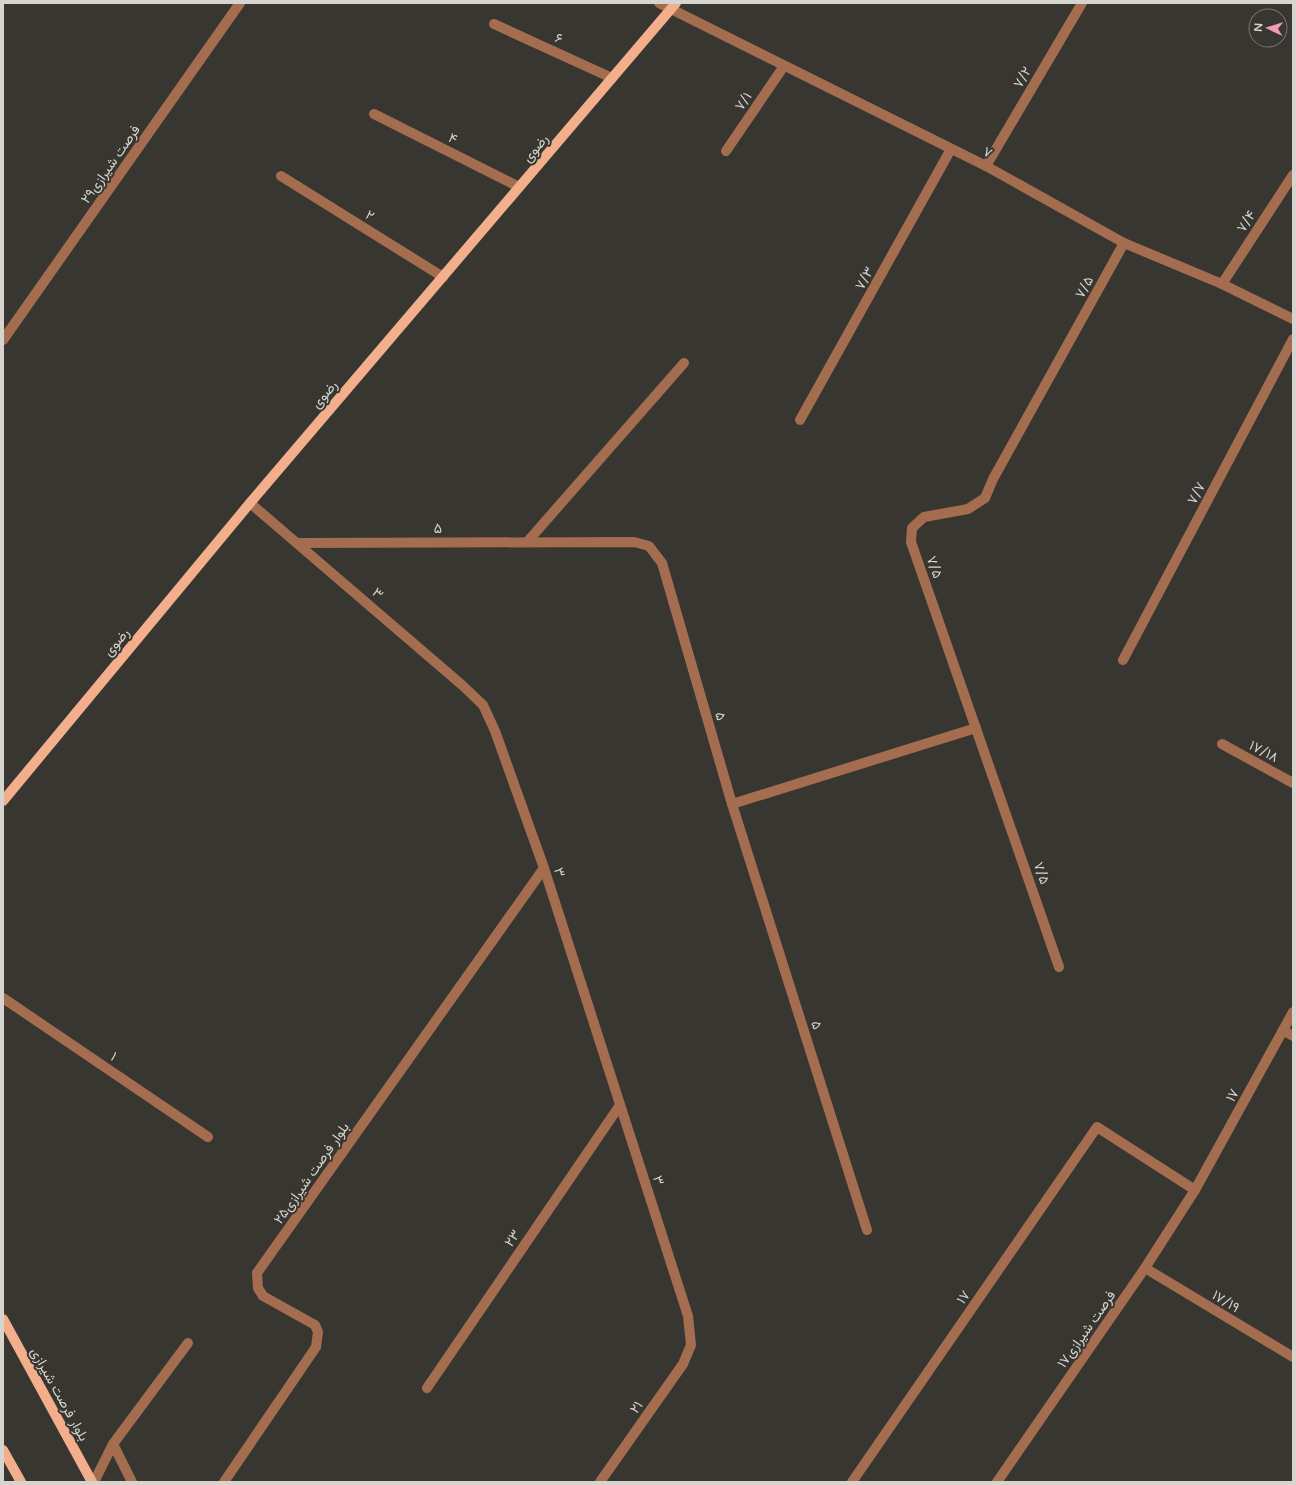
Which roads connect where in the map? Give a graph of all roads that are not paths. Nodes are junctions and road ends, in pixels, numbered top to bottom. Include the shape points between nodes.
1 (240, 3) edge
2 (658, 3) edge
3 (1082, 3) edge
4 (673, 6) edge
5 (494, 24) dead end
6 (784, 66) junction
7 (612, 78) junction
8 (374, 114) dead end
9 (951, 149) junction
10 (726, 151) dead end
11 (986, 166) junction
12 (1293, 174) edge
13 (282, 176) dead end
14 (519, 187) junction
15 (1124, 243) junction
16 (443, 278) junction
17 (1222, 284) junction
18 (1293, 319) edge
19 (1293, 339) edge
20 (3, 340) edge
21 (684, 363) dead end
22 (800, 420) dead end
23 (250, 503) junction
24 (528, 541) junction
25 (299, 543) junction
26 (1123, 660) dead end
27 (976, 728) junction
28 (1222, 744) dead end
29 (1293, 783) edge
30 (3, 801) edge
31 (732, 804) junction
32 (544, 868) junction
33 (1059, 967) dead end
34 (3, 998) edge
35 (1293, 1012) edge
36 (1283, 1030) junction
37 (1293, 1036) edge
38 (620, 1105) junction
39 (208, 1137) dead end
40 (1195, 1190) junction
41 (867, 1230) dead end
42 (1145, 1268) junction
43 (3, 1319) edge
44 (188, 1343) dead end
45 (691, 1345) joint
46 (1293, 1357) edge
47 (427, 1388) dead end
48 (113, 1444) junction
49 (3, 1450) edge
50 (21, 1482) edge
51 (93, 1482) edge
52 (132, 1482) edge
53 (224, 1482) edge
54 (600, 1482) edge
55 (852, 1482) edge
56 (997, 1482) edge

1 - 20 street, فرصت شیرازی۲۹
2 - 4 street, ۷
3 - 11 street, ۷/۲
4 - 6 street, ۷
4 - 7 main road, رضوی
5 - 7 street, ۶
6 - 9 street, ۷
6 - 10 street, ۷/۱
7 - 14 main road, رضوی
8 - 14 street, ۴
9 - 11 street, ۷
9 - 22 street, ۷/۳
11 - 15 street, ۷
12 - 17 street, ۷/۴
13 - 16 street, ۲
14 - 16 main road, رضوی
15 - 17 street, ۷
15 - 27 street, ۷/۵ via 993,479 985,498 968,509 924,517 912,528 911,542
16 - 23 main road, رضوی
17 - 18 street, ۷
19 - 26 street, ۷/۷
21 - 24 street
23 - 25 street, ۳
23 - 30 main road, رضوی
24 - 25 street, ۵
24 - 31 street, ۵ via 634,542 649,546 662,563
25 - 32 street, ۳ via 483,705 495,731
27 - 31 street
27 - 33 street, ۷/۵
28 - 29 street, ۱۷/۱۸
31 - 41 street, ۵
32 - 38 street, ۳
32 - 53 street, بلوار فرصت شیرازی۲۵ via 257,1274 258,1288 263,1296 314,1325 318,1332 316,1347
34 - 39 street, ۱
35 - 36 street, ۱۷
36 - 37 street
36 - 40 street, ۱۷
38 - 45 street, ۳ via 688,1316
38 - 47 street, ۲۳
40 - 42 street, ۱۷فرصت شیرازی
40 - 55 street, ۱۷ via 1097,1127
42 - 46 street, ۱۷/۱۹
42 - 56 street, ۱۷فرصت شیرازی
43 - 51 main road, بلوار فرصت شیرازی
44 - 48 street
45 - 54 street, ۲۱ via 683,1364
48 - 51 street
48 - 52 street
49 - 50 main road

